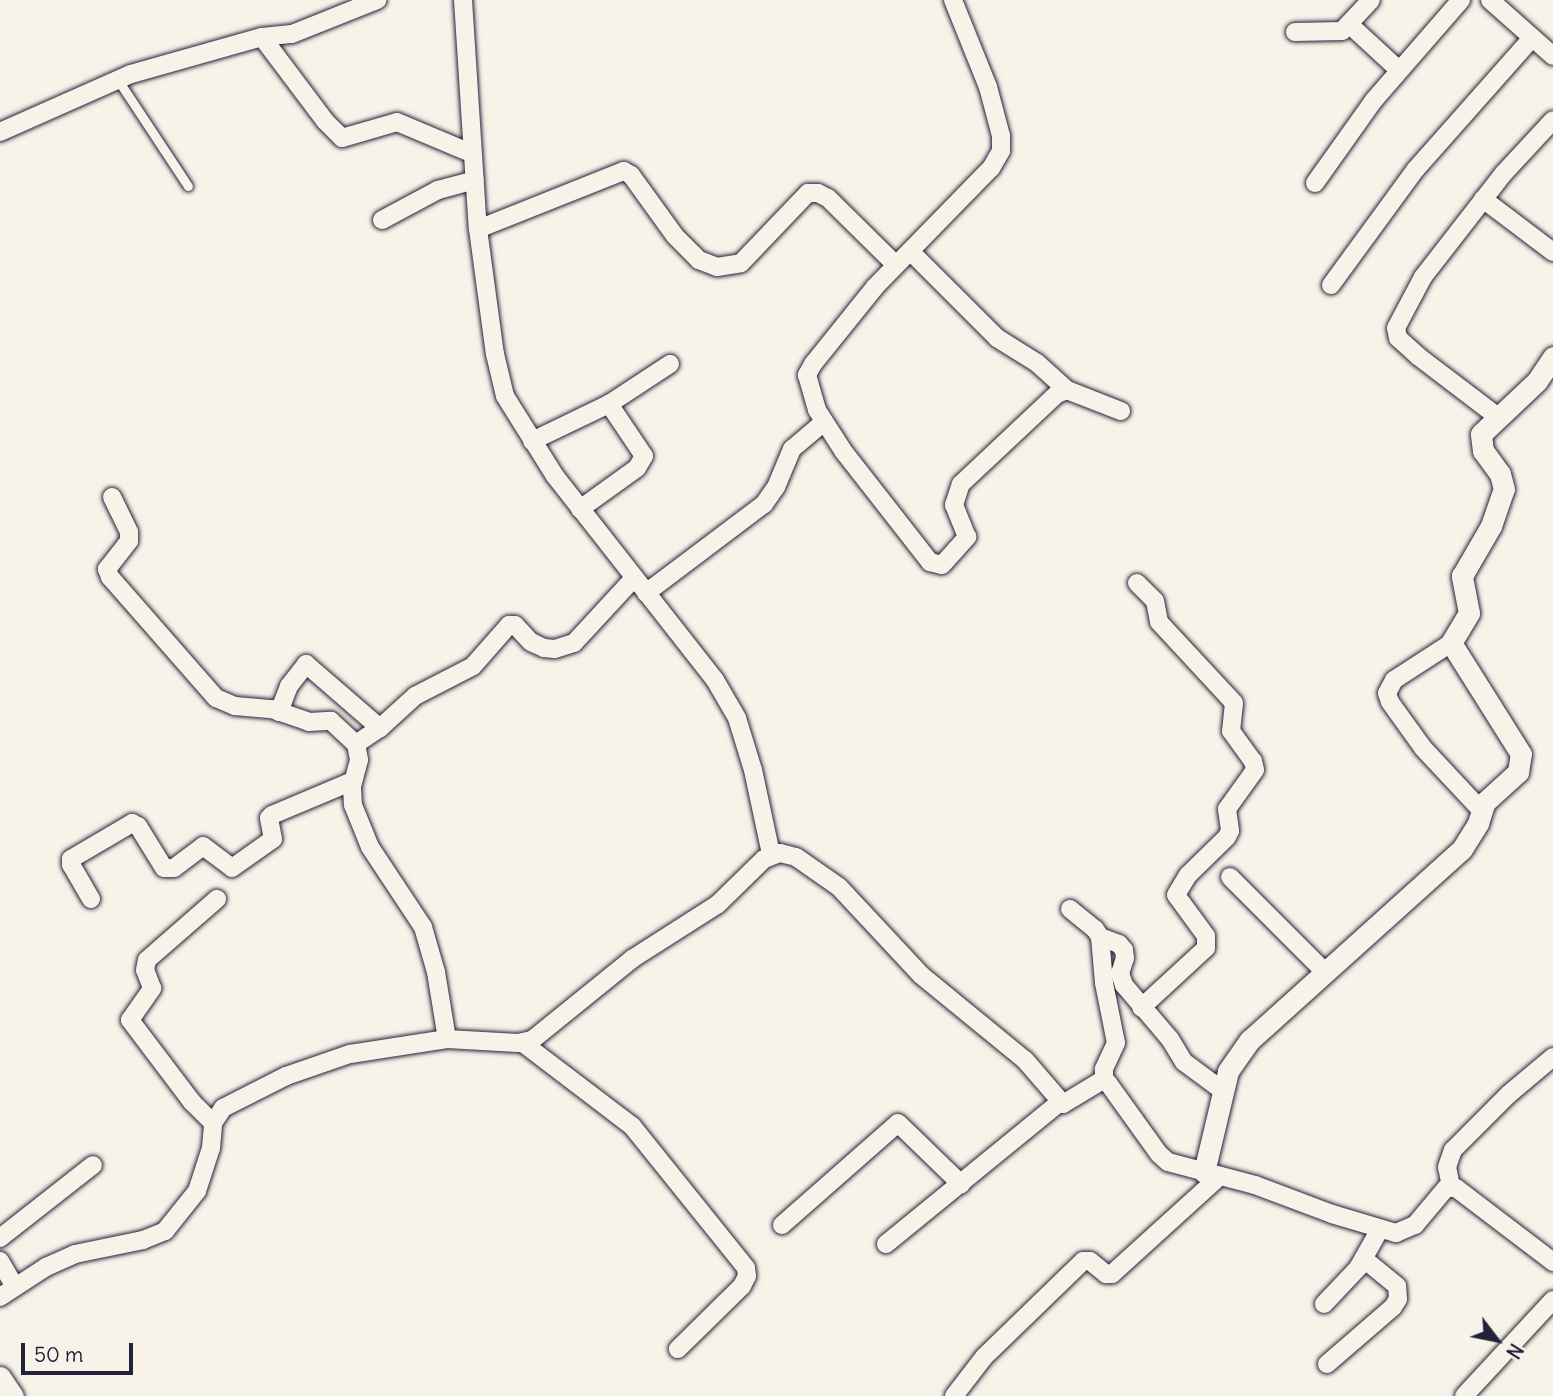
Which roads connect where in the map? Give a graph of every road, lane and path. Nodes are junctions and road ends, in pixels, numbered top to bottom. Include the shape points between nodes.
1 (377, 0) edge
2 (463, 0) edge
3 (953, 0) edge
4 (1371, 0) edge
5 (1461, 0) edge
6 (1489, 0) edge
7 (1350, 25) junction
8 (1295, 32) dead end
9 (262, 37) junction
10 (1532, 37) junction
11 (1552, 53) edge
12 (1399, 69) junction
13 (118, 80) junction
14 (1553, 120) edge
15 (0, 132) edge
16 (473, 154) junction
17 (475, 180) junction
18 (1315, 183) dead end
19 (188, 186) dead end
20 (1483, 199) junction
21 (382, 220) dead end
22 (478, 229) junction
23 (910, 251) junction
24 (1553, 253) edge
25 (896, 265) junction
26 (1331, 285) dead end
27 (1553, 357) edge
28 (670, 364) dead end
29 (1067, 390) junction
30 (609, 404) junction
31 (1121, 411) dead end
32 (1498, 417) junction
33 (824, 422) junction
34 (533, 441) junction
35 (112, 497) dead end
36 (580, 509) junction
37 (633, 579) junction
38 (1137, 583) dead end
39 (646, 593) junction
40 (1451, 643) junction
41 (279, 712) junction
42 (380, 728) junction
43 (356, 744) junction
44 (353, 781) junction
45 (1481, 810) junction
46 (771, 854) junction
47 (1230, 877) dead end
48 (92, 899) dead end
49 (218, 900) dead end
50 (1070, 909) dead end
51 (1100, 937) junction
52 (1326, 973) junction
53 (1141, 1007) junction
54 (447, 1039) junction
55 (523, 1043) junction
56 (1553, 1057) edge
57 (1104, 1082) junction
58 (1222, 1090) junction
59 (1060, 1102) junction
60 (213, 1123) junction
61 (93, 1165) dead end
62 (1212, 1174) junction
63 (961, 1184) junction
64 (1451, 1187) junction
65 (782, 1225) dead end
66 (1380, 1229) junction
67 (0, 1238) edge
68 (886, 1244) dead end
69 (1364, 1259) junction
70 (0, 1261) edge
71 (1553, 1262) edge
72 (15, 1287) junction
73 (0, 1297) edge
74 (1553, 1300) edge
75 (1324, 1304) dead end
76 (678, 1349) dead end
77 (1327, 1364) dead end
78 (0, 1377) edge
79 (13, 1396) edge
80 (954, 1396) edge
81 (1464, 1396) edge

1 - 9 street via 292,34
2 - 16 street
3 - 23 street via 988,87 1001,152 991,169
4 - 7 street
5 - 12 street
6 - 10 street
7 - 8 street via 1335,32
7 - 12 street
9 - 13 street
9 - 16 street via 342,138 397,122
10 - 11 street
10 - 26 street via 1416,169
12 - 18 street
13 - 15 street
13 - 19 lane
14 - 20 street
16 - 17 street
17 - 21 street via 438,190
17 - 22 street
20 - 24 street
20 - 32 street via 1423,277 1396,328 1398,338 1418,356
22 - 25 street via 624,171 675,236 699,260 717,267 741,263 808,193 828,198
22 - 34 street via 505,396
23 - 25 street
23 - 29 street via 997,338 1037,363
25 - 33 street via 807,375
27 - 32 street via 1537,381
28 - 30 street
29 - 31 street
29 - 33 street via 1056,394 961,485 954,505 967,537 942,565 930,562
30 - 34 street
30 - 36 street via 640,447 642,461
32 - 40 street via 1481,434 1480,442 1504,489 1491,526 1462,576 1469,613
33 - 39 street via 792,449 764,504
34 - 36 street
35 - 41 street via 129,541 107,569 110,577 216,698 235,706
36 - 37 street
37 - 39 street
37 - 42 street via 574,643 544,648 531,642 516,625 509,625 473,666 409,700
38 - 53 street via 1155,601 1159,622 1234,703 1231,731 1255,770 1227,809 1227,837 1188,875 1176,895 1206,936 1206,948
39 - 46 street via 715,680 737,718
40 - 45 street via 1521,754 1518,772
40 - 45 street via 1394,680 1387,693 1423,748
41 - 42 street via 289,685 306,664
41 - 43 street via 309,722 331,721
42 - 43 street
43 - 44 street via 359,760
44 - 48 street via 272,815 273,839 232,868 203,846 174,868 164,869 132,823 71,859
44 - 54 street via 353,804 370,847 423,928
45 - 52 street via 1462,849
46 - 55 street via 719,904 657,941 542,1034
46 - 59 street via 796,858 839,887 921,975 1032,1067
47 - 52 street
49 - 60 street via 148,960 145,970 152,988 130,1020
50 - 51 street
51 - 53 street via 1124,950 1120,974
51 - 57 street via 1116,1043 1104,1069
52 - 58 street via 1250,1040 1228,1071
53 - 58 street via 1184,1062
54 - 55 street
54 - 60 street via 320,1063 223,1108
55 - 76 street via 632,1126 746,1268 742,1286
56 - 64 street via 1458,1144 1448,1160
57 - 59 street via 1066,1104
57 - 62 street via 1159,1154 1181,1167
58 - 62 street
59 - 63 street
60 - 72 street via 211,1148 197,1191 166,1231 75,1254
61 - 67 street
62 - 66 street
62 - 80 street via 1112,1274 1083,1261 984,1357
63 - 65 street via 898,1123
63 - 68 street
64 - 66 street via 1407,1231
64 - 71 street
66 - 69 street
69 - 75 street
69 - 77 street via 1397,1286 1398,1299
70 - 72 street
72 - 73 street
74 - 81 street
78 - 79 street

